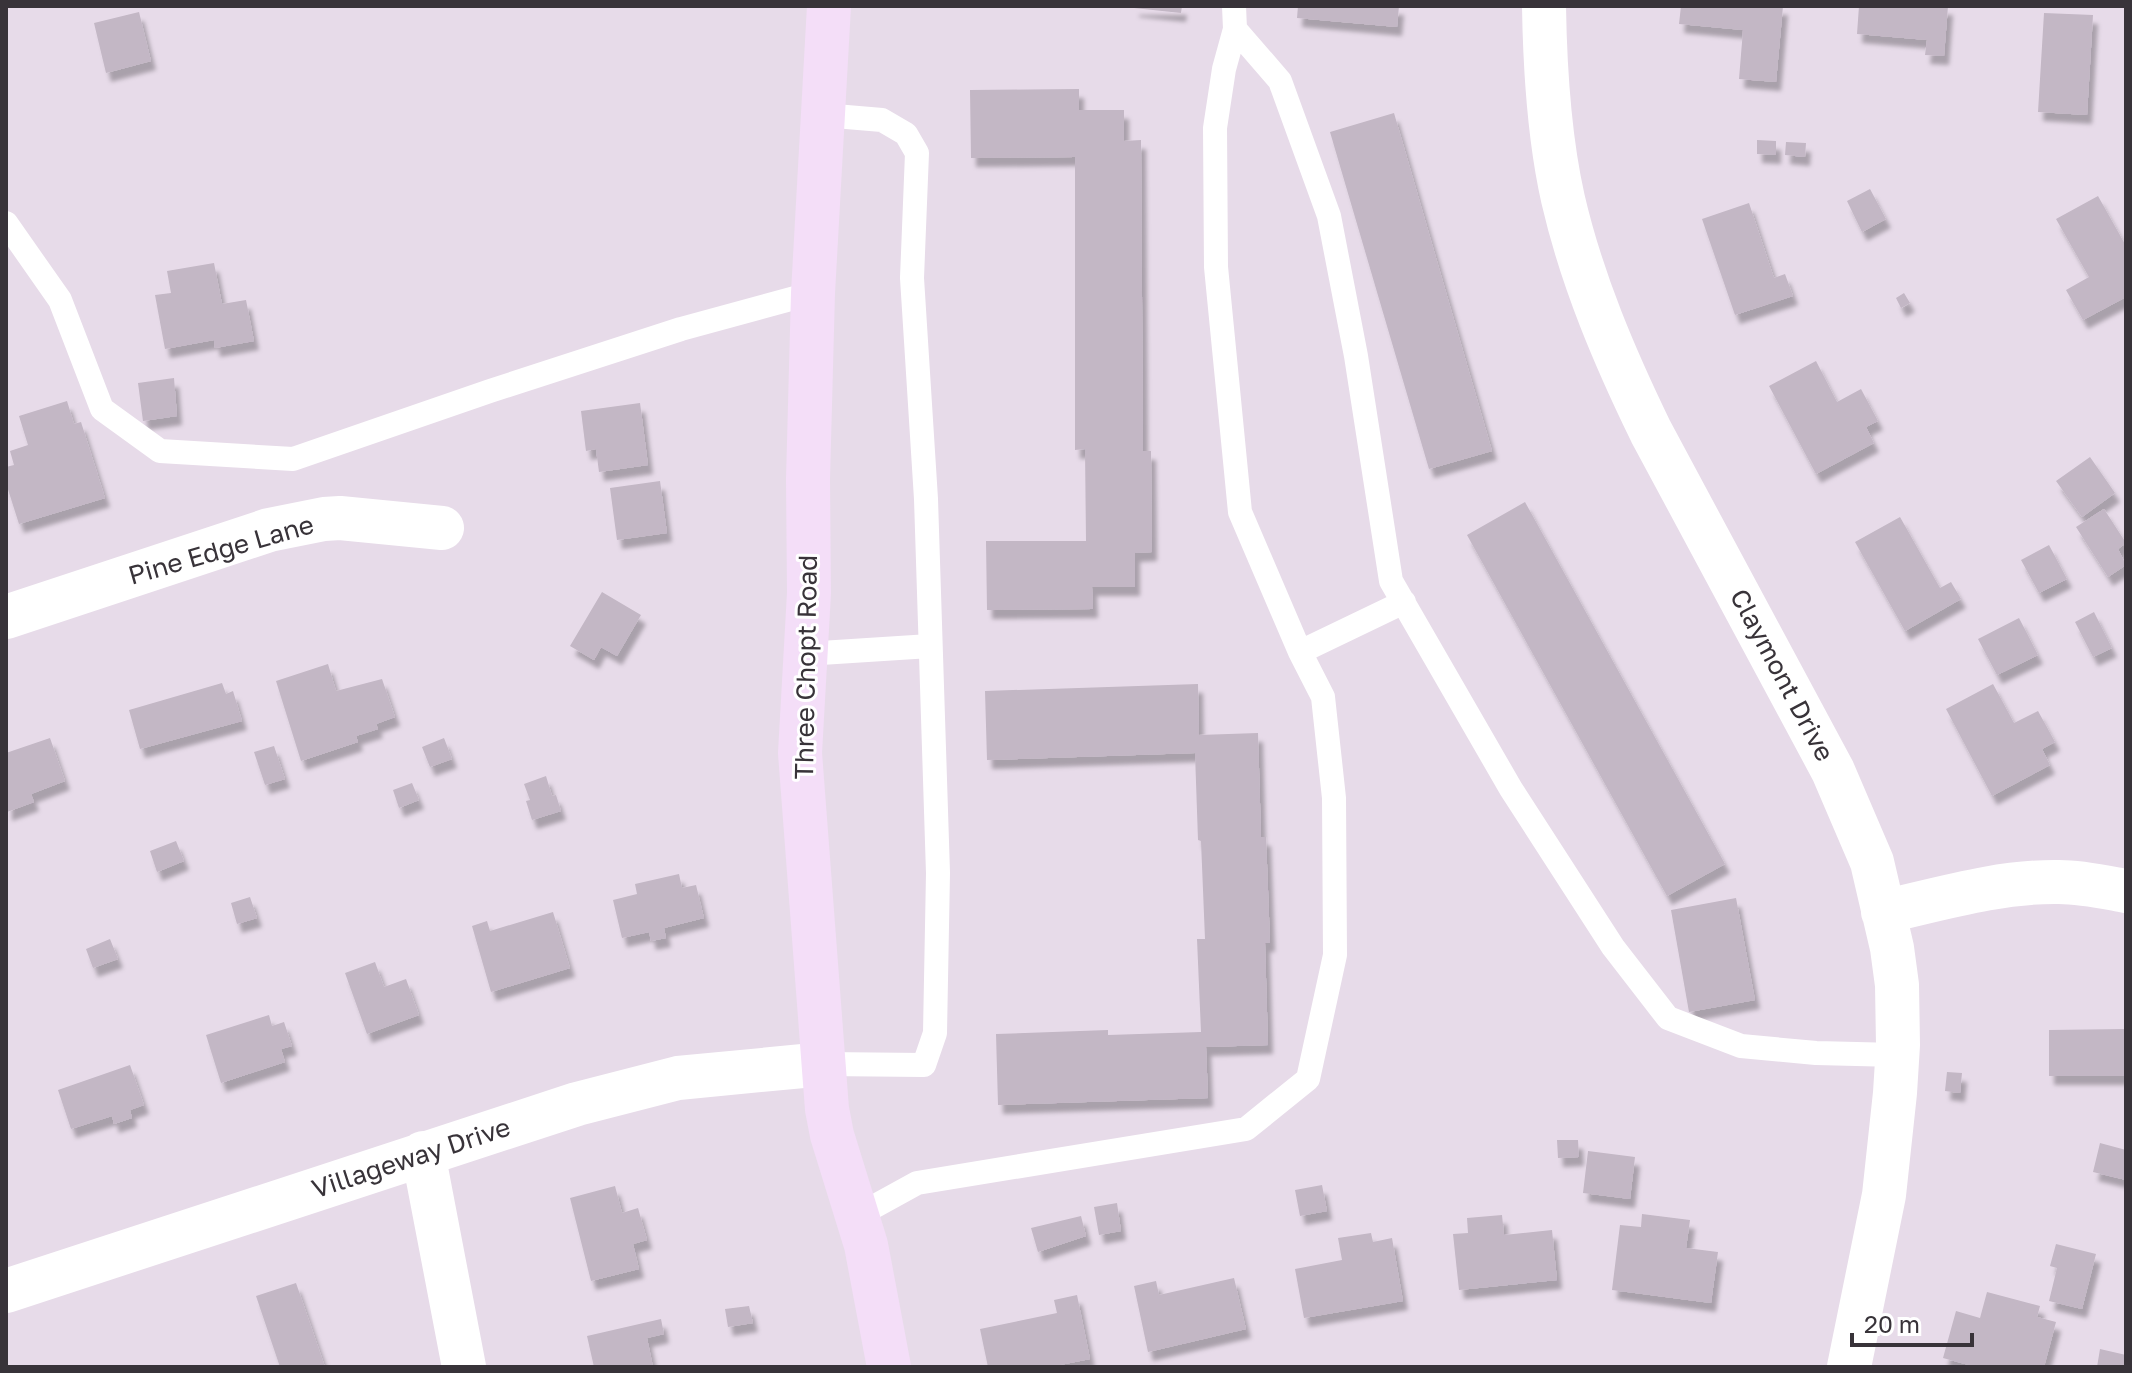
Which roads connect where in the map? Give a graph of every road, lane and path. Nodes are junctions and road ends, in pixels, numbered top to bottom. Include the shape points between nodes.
1 (829, 6) edge
2 (1544, 6) edge
3 (1234, 18) edge
4 (823, 115) junction
5 (6, 223) edge
6 (813, 293) junction
7 (442, 528) dead end
8 (1404, 602) junction
9 (6, 617) edge
10 (930, 646) junction
11 (1300, 652) junction
12 (805, 654) junction
13 (2126, 891) edge
14 (1883, 912) junction
15 (1897, 1055) junction
16 (824, 1064) junction
17 (423, 1153) junction
18 (857, 1216) junction
19 (6, 1291) edge
20 (464, 1367) edge
21 (889, 1367) edge
22 (1849, 1367) edge

1 - 4 main road, Three Chopt Road
2 - 14 street, Claymont Drive via 1554,144 1590,292 1651,432 1833,771 1872,862
3 - 8 lane via 1280,81 1329,216 1391,581
3 - 11 lane via 1215,128 1216,267 1240,512
4 - 6 main road, Three Chopt Road
4 - 10 lane via 882,120 906,134 917,153 912,278
5 - 6 lane via 60,300 102,409 160,451 293,459 681,329
6 - 12 main road, Three Chopt Road
7 - 9 street, Pine Edge Lane via 340,518 269,530
8 - 11 lane
8 - 15 lane via 1511,789 1613,947 1668,1018 1741,1046
10 - 12 lane
10 - 16 lane via 938,873 935,1033 924,1065
11 - 18 lane via 1323,697 1334,798 1335,955 1308,1079 1246,1129 917,1183
12 - 16 main road, Three Chopt Road via 800,753
13 - 14 street via 2058,882 1997,887
14 - 15 street, Claymont Drive via 1897,985
15 - 22 street, Claymont Drive via 1884,1195
16 - 17 street, Villageway Drive via 678,1078
16 - 18 main road, Three Chopt Road via 832,1135
17 - 19 street, Villageway Drive
17 - 20 street
18 - 21 main road, Three Chopt Road

